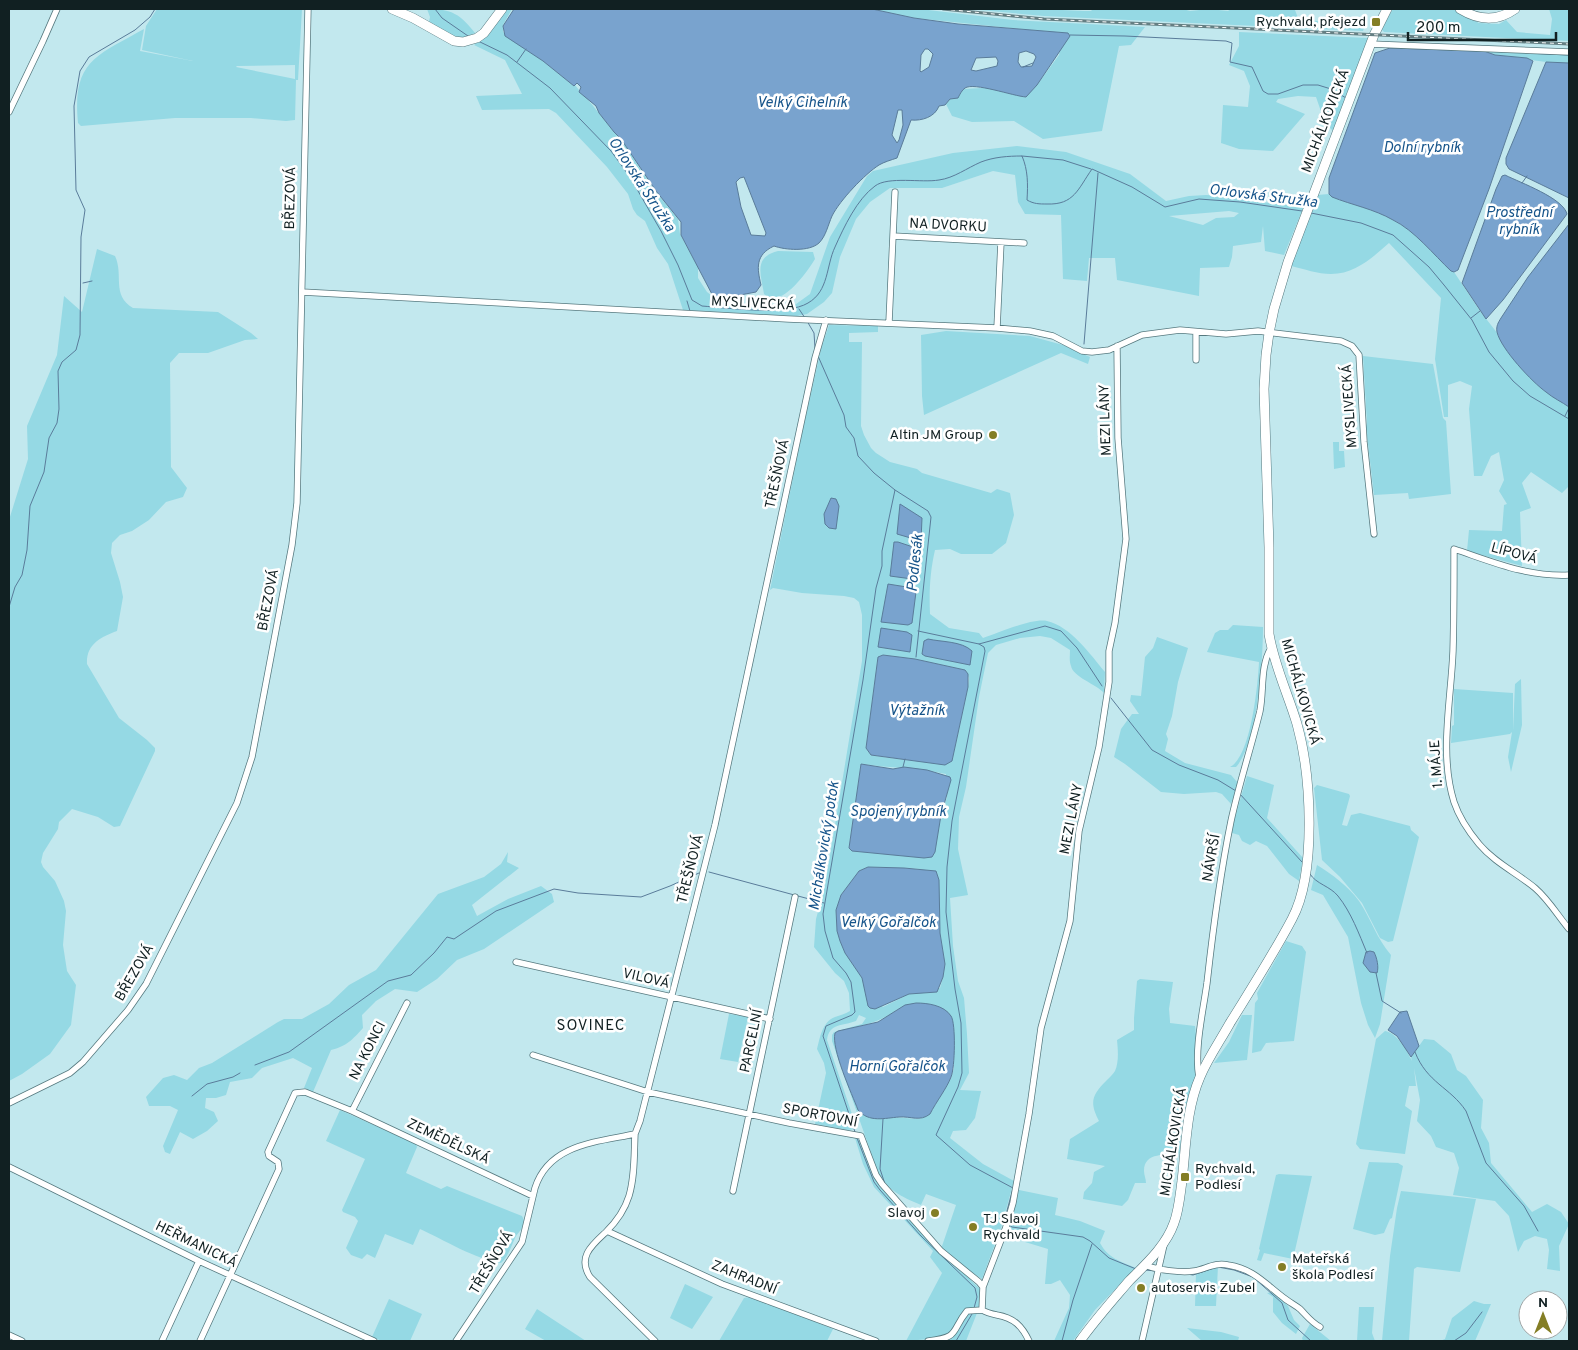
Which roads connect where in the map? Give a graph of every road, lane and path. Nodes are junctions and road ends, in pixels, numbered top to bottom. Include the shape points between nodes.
1 (57, 9) edge
2 (308, 9) edge
3 (392, 9) edge
4 (502, 9) edge
5 (1387, 9) edge
6 (1460, 9) edge
7 (1515, 9) edge
8 (1370, 44) junction
9 (1569, 52) edge
10 (9, 112) edge
11 (895, 192) dead end
12 (893, 236) junction
13 (1001, 242) junction
14 (1024, 243) dead end
15 (302, 292) junction
16 (826, 320) junction
17 (888, 322) junction
18 (997, 328) junction
19 (1196, 332) junction
20 (1269, 333) junction
21 (1117, 346) junction
22 (1196, 360) dead end
23 (1374, 534) dead end
24 (1454, 549) joint
25 (1569, 575) edge
26 (1272, 648) junction
27 (795, 897) dead end
28 (1569, 929) edge
29 (516, 962) dead end
30 (672, 998) junction
31 (407, 1003) dead end
32 (770, 1019) junction
33 (533, 1055) dead end
34 (1199, 1078) junction
35 (648, 1092) junction
36 (9, 1104) edge
37 (352, 1111) junction
38 (749, 1114) junction
39 (635, 1134) junction
40 (9, 1167) edge
41 (733, 1191) dead end
42 (533, 1196) junction
43 (607, 1231) junction
44 (1164, 1243) junction
45 (199, 1261) junction
46 (1145, 1264) junction
47 (1159, 1268) junction
48 (230, 1275) junction
49 (983, 1287) junction
50 (978, 1310) junction
51 (1320, 1327) dead end
52 (9, 1335) edge
53 (22, 1341) edge
54 (162, 1341) edge
55 (200, 1341) edge
56 (374, 1341) edge
57 (456, 1341) edge
58 (656, 1341) edge
59 (876, 1341) edge
60 (928, 1341) edge
61 (1029, 1341) edge
62 (1080, 1341) edge
63 (1142, 1341) edge

1 - 10 street
2 - 15 street, BŘEZOVÁ
3 - 4 street via 454,41 474,40 484,33
5 - 8 street, MICHÁLKOVICKÁ
6 - 7 street via 1489,19
8 - 9 street
8 - 20 street, MICHÁLKOVICKÁ via 1280,284
11 - 12 street, NA DVORKU
12 - 13 street, NA DVORKU
12 - 17 street, NA DVORKU
13 - 14 street, NA DVORKU
13 - 18 street, NA DVORKU
15 - 16 street, MYSLIVECKÁ
15 - 36 street, BŘEZOVÁ via 292,545 252,757 237,803 146,984 128,1010 70,1073
16 - 17 street, MYSLIVECKÁ
16 - 30 street, TŘEŠŇOVÁ via 815,358 715,825
17 - 18 street, MYSLIVECKÁ
18 - 21 street, MYSLIVECKÁ via 1053,336 1092,352
19 - 20 street, MYSLIVECKÁ
19 - 21 street, MYSLIVECKÁ via 1180,330 1142,335
19 - 22 street
20 - 23 street, MYSLIVECKÁ via 1341,341 1352,346 1359,355
20 - 26 street, MICHÁLKOVICKÁ via 1264,390
21 - 49 street, MEZI LÁNY via 1118,438 1126,539 1109,651 1109,682 1099,747 1079,830 1070,921 1041,1028 1013,1203
24 - 25 street, LÍPOVÁ via 1515,570 1549,576
24 - 28 street, 1. MÁJE via 1447,764 1454,804 1479,845 1544,896
26 - 34 street, NÁVRŠÍ via 1267,654 1262,702 1225,852 1203,1011
26 - 34 street, MICHÁLKOVICKÁ via 1302,745 1308,811 1307,873 1292,918
27 - 32 street, PARCELNÍ
29 - 30 street, VILOVÁ
30 - 32 street, VILOVÁ
30 - 35 street, TŘEŠŇOVÁ
31 - 37 street, NA KONCI
32 - 38 street, PARCELNÍ
33 - 35 street, SPORTOVNÍ
34 - 44 street, MICHÁLKOVICKÁ via 1192,1101 1178,1211
35 - 38 street, SPORTOVNÍ
35 - 39 street, TŘEŠŇOVÁ
37 - 42 street, ZEMĚDĚLSKÁ
37 - 48 street, ZEMĚDĚLSKÁ via 305,1092 295,1093 268,1152 278,1162 278,1169
38 - 41 street, PARCELNÍ
38 - 49 street, SPORTOVNÍ via 861,1136 882,1184 941,1251
39 - 42 street, TŘEŠŇOVÁ via 584,1143 562,1154 538,1179
39 - 43 street via 629,1196
40 - 45 street, HEŘMANICKÁ
42 - 57 street, TŘEŠŇOVÁ via 522,1242
43 - 58 street via 588,1251 584,1261 587,1273
43 - 59 street, ZAHRADNÍ via 722,1284
44 - 46 street, MICHÁLKOVICKÁ
44 - 47 street
45 - 48 street, HEŘMANICKÁ
45 - 54 street
46 - 47 street
46 - 62 street, MICHÁLKOVICKÁ
47 - 51 street via 1195,1271 1227,1264 1242,1268 1256,1274
47 - 63 street
48 - 55 street
48 - 56 street, HEŘMANICKÁ
49 - 50 street
50 - 60 street via 965,1314 954,1334 942,1340
50 - 61 street via 1014,1320
52 - 53 street

